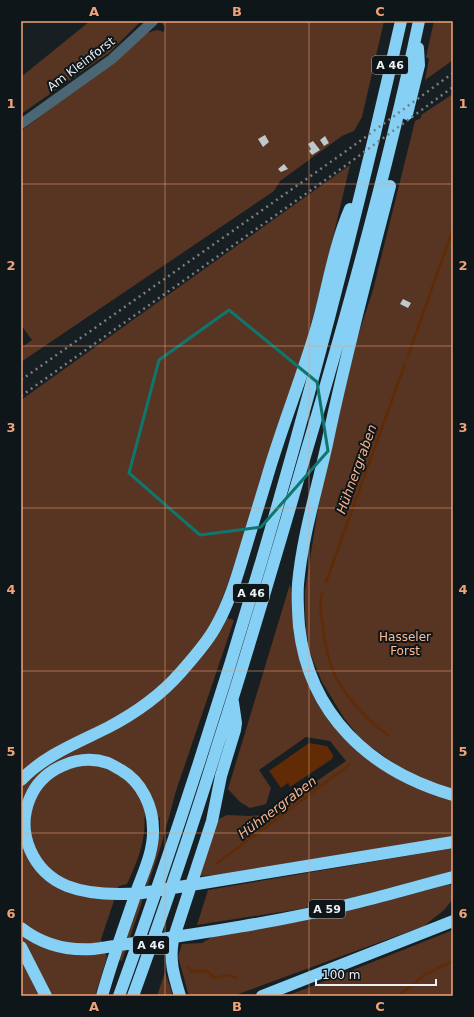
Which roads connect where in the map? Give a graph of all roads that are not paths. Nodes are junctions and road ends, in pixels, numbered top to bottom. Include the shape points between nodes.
1 (153, 21) edge
2 (400, 21) edge
3 (418, 26) edge
4 (409, 87) junction
5 (21, 124) edge
6 (361, 184) junction
7 (232, 698) junction
8 (21, 780) edge
9 (453, 795) edge
10 (453, 842) edge
11 (453, 877) edge
12 (453, 921) edge
13 (21, 928) edge
14 (21, 947) edge
15 (46, 996) edge
16 (102, 996) edge
17 (119, 996) edge
18 (133, 996) edge
19 (180, 996) edge
20 (262, 996) edge

1 - 5 street, Am Kleinforst via 112,59
2 - 6 highway, A 46
3 - 4 highway, A 46
4 - 7 highway, A 46 via 323,395
4 - 9 highway via 403,131 341,378 306,535 298,585 298,608 306,662 316,689 332,716 370,755 389,768 426,787
6 - 8 highway via 342,229 315,331 275,450 237,578 215,628 184,669 158,694 109,727 53,755
6 - 17 highway, A 46 via 324,340 242,625 177,828
7 - 18 highway, A 46 via 189,835
7 - 19 highway via 235,730 221,776 212,821 171,949 171,963
10 - 16 highway via 142,893 111,894 86,891 67,886 38,865 31,853 26,835 25,815 30,798 41,781 56,769 71,762 86,760 109,763 124,772 145,795 154,830 150,850
11 - 13 highway, A 59 via 313,912 199,934 93,949 78,950 46,944
12 - 20 highway
14 - 15 highway

